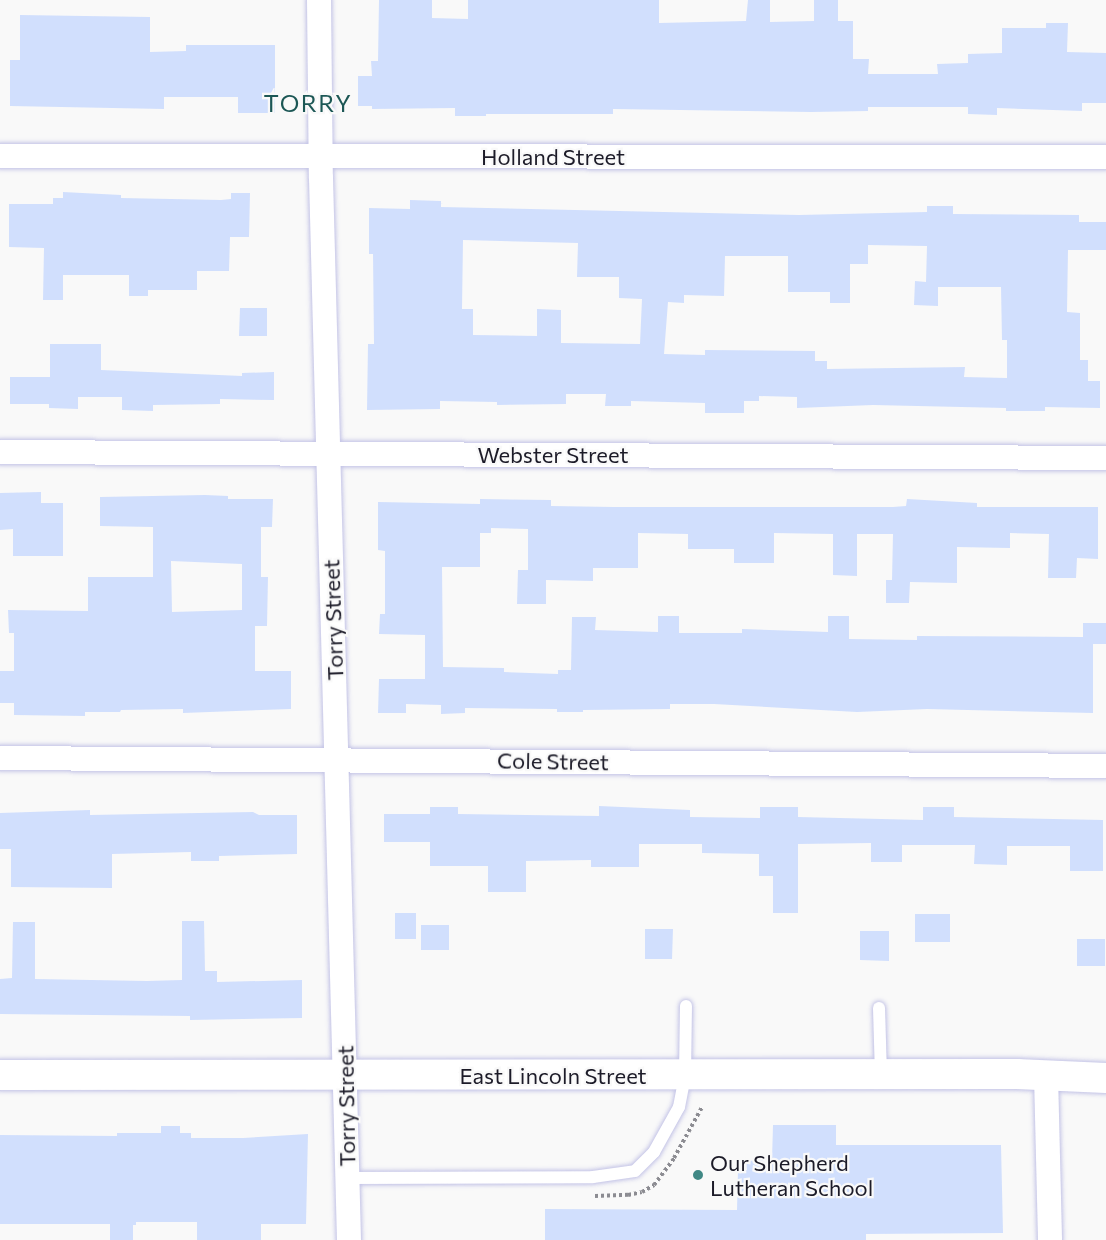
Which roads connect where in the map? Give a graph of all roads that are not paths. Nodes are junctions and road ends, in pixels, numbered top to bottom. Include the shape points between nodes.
1 (319, 0) edge
2 (0, 156) edge
3 (321, 156) junction
4 (1106, 158) edge
5 (0, 452) edge
6 (329, 453) junction
7 (1106, 458) edge
8 (0, 758) edge
9 (337, 759) junction
10 (1106, 766) edge
11 (686, 1006) dead end
12 (879, 1008) dead end
13 (0, 1075) edge
14 (881, 1075) junction
15 (1047, 1075) junction
16 (345, 1076) junction
17 (685, 1076) junction
18 (1106, 1078) edge
19 (347, 1178) junction
20 (349, 1240) edge
21 (1050, 1240) edge

1 - 3 street, Torry Street
2 - 3 street, Holland Street
3 - 4 street, Holland Street
3 - 6 street, Torry Street
5 - 6 street, Webster Street
6 - 7 street, Webster Street
6 - 9 street, Torry Street
8 - 9 street, Cole Street
9 - 10 street, Cole Street
9 - 16 street, Torry Street
11 - 17 lane
12 - 14 lane
13 - 16 street, East Lincoln Street
14 - 15 street, East Lincoln Street
14 - 17 street, East Lincoln Street
15 - 18 street, East Lincoln Street
15 - 21 street
16 - 17 street, East Lincoln Street
16 - 19 street, Torry Street
17 - 19 lane via 679,1107 654,1152 635,1171 593,1177
19 - 20 street, Torry Street

